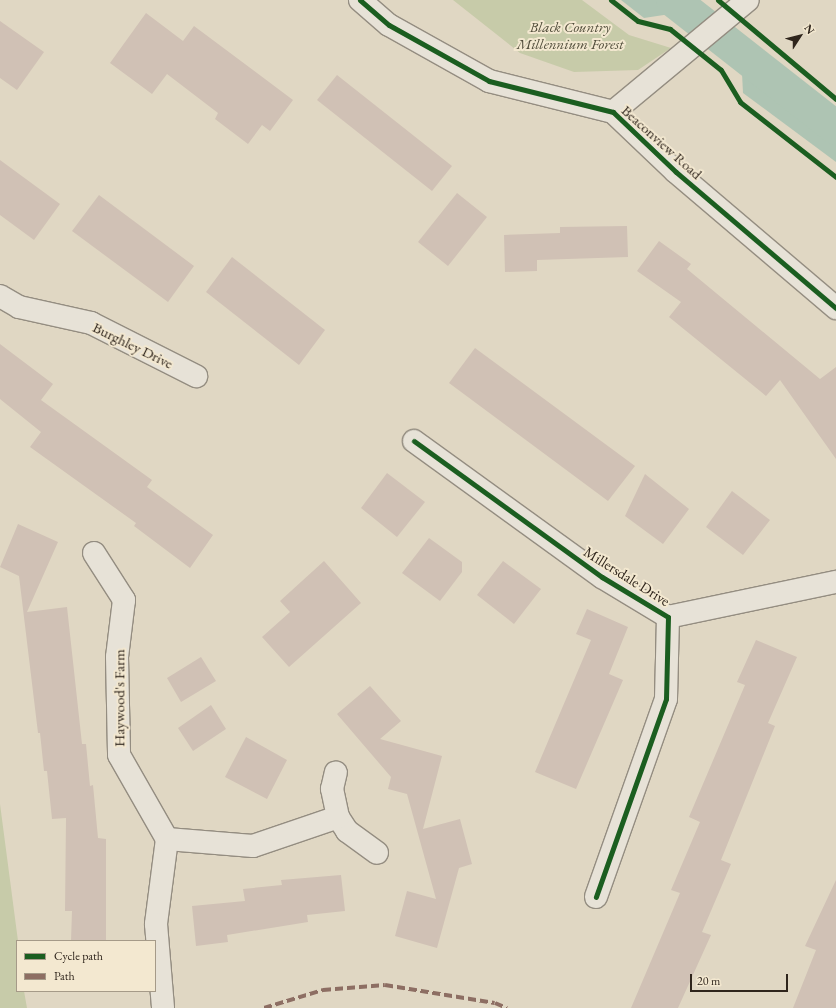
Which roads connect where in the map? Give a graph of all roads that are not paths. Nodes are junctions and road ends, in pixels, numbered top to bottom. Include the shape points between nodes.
1 (360, 0) edge
2 (748, 0) edge
3 (613, 112) junction
4 (0, 296) edge
5 (836, 308) edge
6 (196, 376) dead end
7 (414, 441) dead end
8 (94, 554) dead end
9 (836, 582) edge
10 (668, 617) junction
11 (336, 772) dead end
12 (338, 817) junction
13 (167, 839) junction
14 (377, 853) dead end
15 (596, 897) dead end
16 (163, 1008) edge

1 - 3 street, Beaconview Road via 389,25 489,81
2 - 3 street
3 - 5 street, Beaconview Road via 676,172
4 - 6 street, Burghley Drive via 19,307 91,323
7 - 10 street, Millersdale Drive via 602,577
8 - 13 street, Haywood's Farm via 124,600 117,658 119,755
9 - 10 street, Millersdale Drive
10 - 15 street, Millersdale Drive via 666,699
11 - 12 street via 332,789
12 - 13 street via 253,846
12 - 14 street via 347,831
13 - 16 street via 156,924

